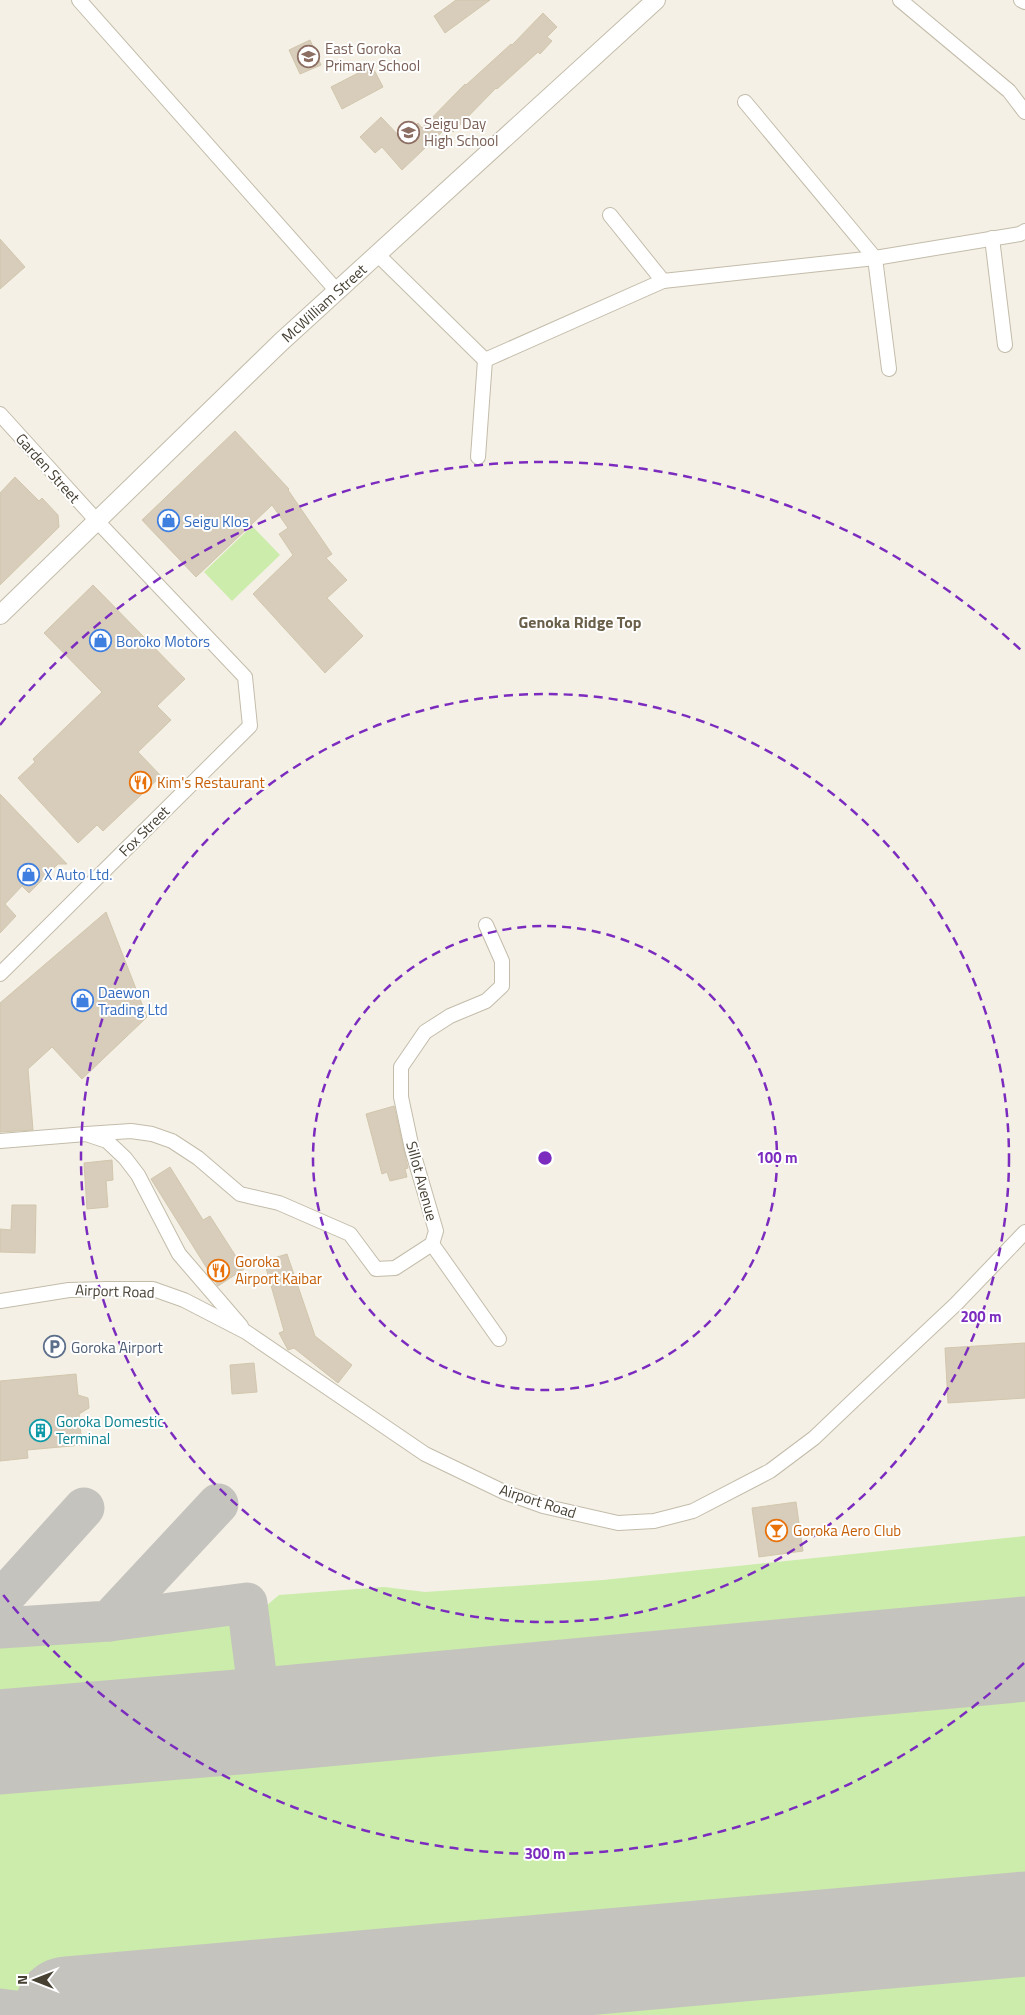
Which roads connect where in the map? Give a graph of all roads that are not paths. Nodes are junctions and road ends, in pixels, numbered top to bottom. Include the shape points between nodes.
1 (79, 0) edge
2 (656, 0) edge
3 (900, 0) edge
4 (1021, 0) edge
5 (1025, 2) edge
6 (745, 102) dead end
7 (1025, 112) edge
8 (610, 215) dead end
9 (1025, 231) edge
10 (992, 238) junction
11 (377, 254) junction
12 (875, 258) junction
13 (664, 281) junction
14 (337, 291) junction
15 (1006, 345) dead end
16 (485, 360) junction
17 (889, 370) dead end
18 (0, 414) edge
19 (478, 457) dead end
20 (97, 521) junction
21 (0, 615) edge
22 (486, 925) dead end
23 (0, 974) edge
24 (86, 1134) junction
25 (0, 1141) edge
26 (1025, 1232) edge
27 (432, 1244) junction
28 (0, 1301) edge
29 (246, 1332) junction
30 (499, 1339) dead end

1 - 14 street
2 - 11 street, McWilliam Street
3 - 7 street via 1009,91
4 - 5 street
6 - 12 street
8 - 13 street
9 - 10 street
10 - 12 street
10 - 15 street
11 - 14 street, McWilliam Street
11 - 16 street
12 - 13 street
12 - 17 street
13 - 16 street
14 - 20 street, McWilliam Street
16 - 19 street
18 - 20 street, Garden Street
20 - 21 street, McWilliam Street
20 - 23 street, Fox Street via 245,677 250,726
22 - 27 street, Sillot Avenue via 502,961 502,986 486,1001 450,1016 425,1032 401,1067 401,1096 412,1150 436,1231
24 - 25 street
24 - 27 street via 131,1131 152,1134 172,1142 198,1158 240,1194 279,1203 350,1234 376,1269 395,1268
24 - 29 street via 107,1141 125,1158 138,1175 179,1254
26 - 29 street, Airport Road via 956,1304 814,1438 770,1471 722,1497 693,1511 654,1521 618,1523 543,1506 504,1492 425,1454
27 - 30 street
28 - 29 street, Airport Road via 69,1290 153,1289 184,1300

